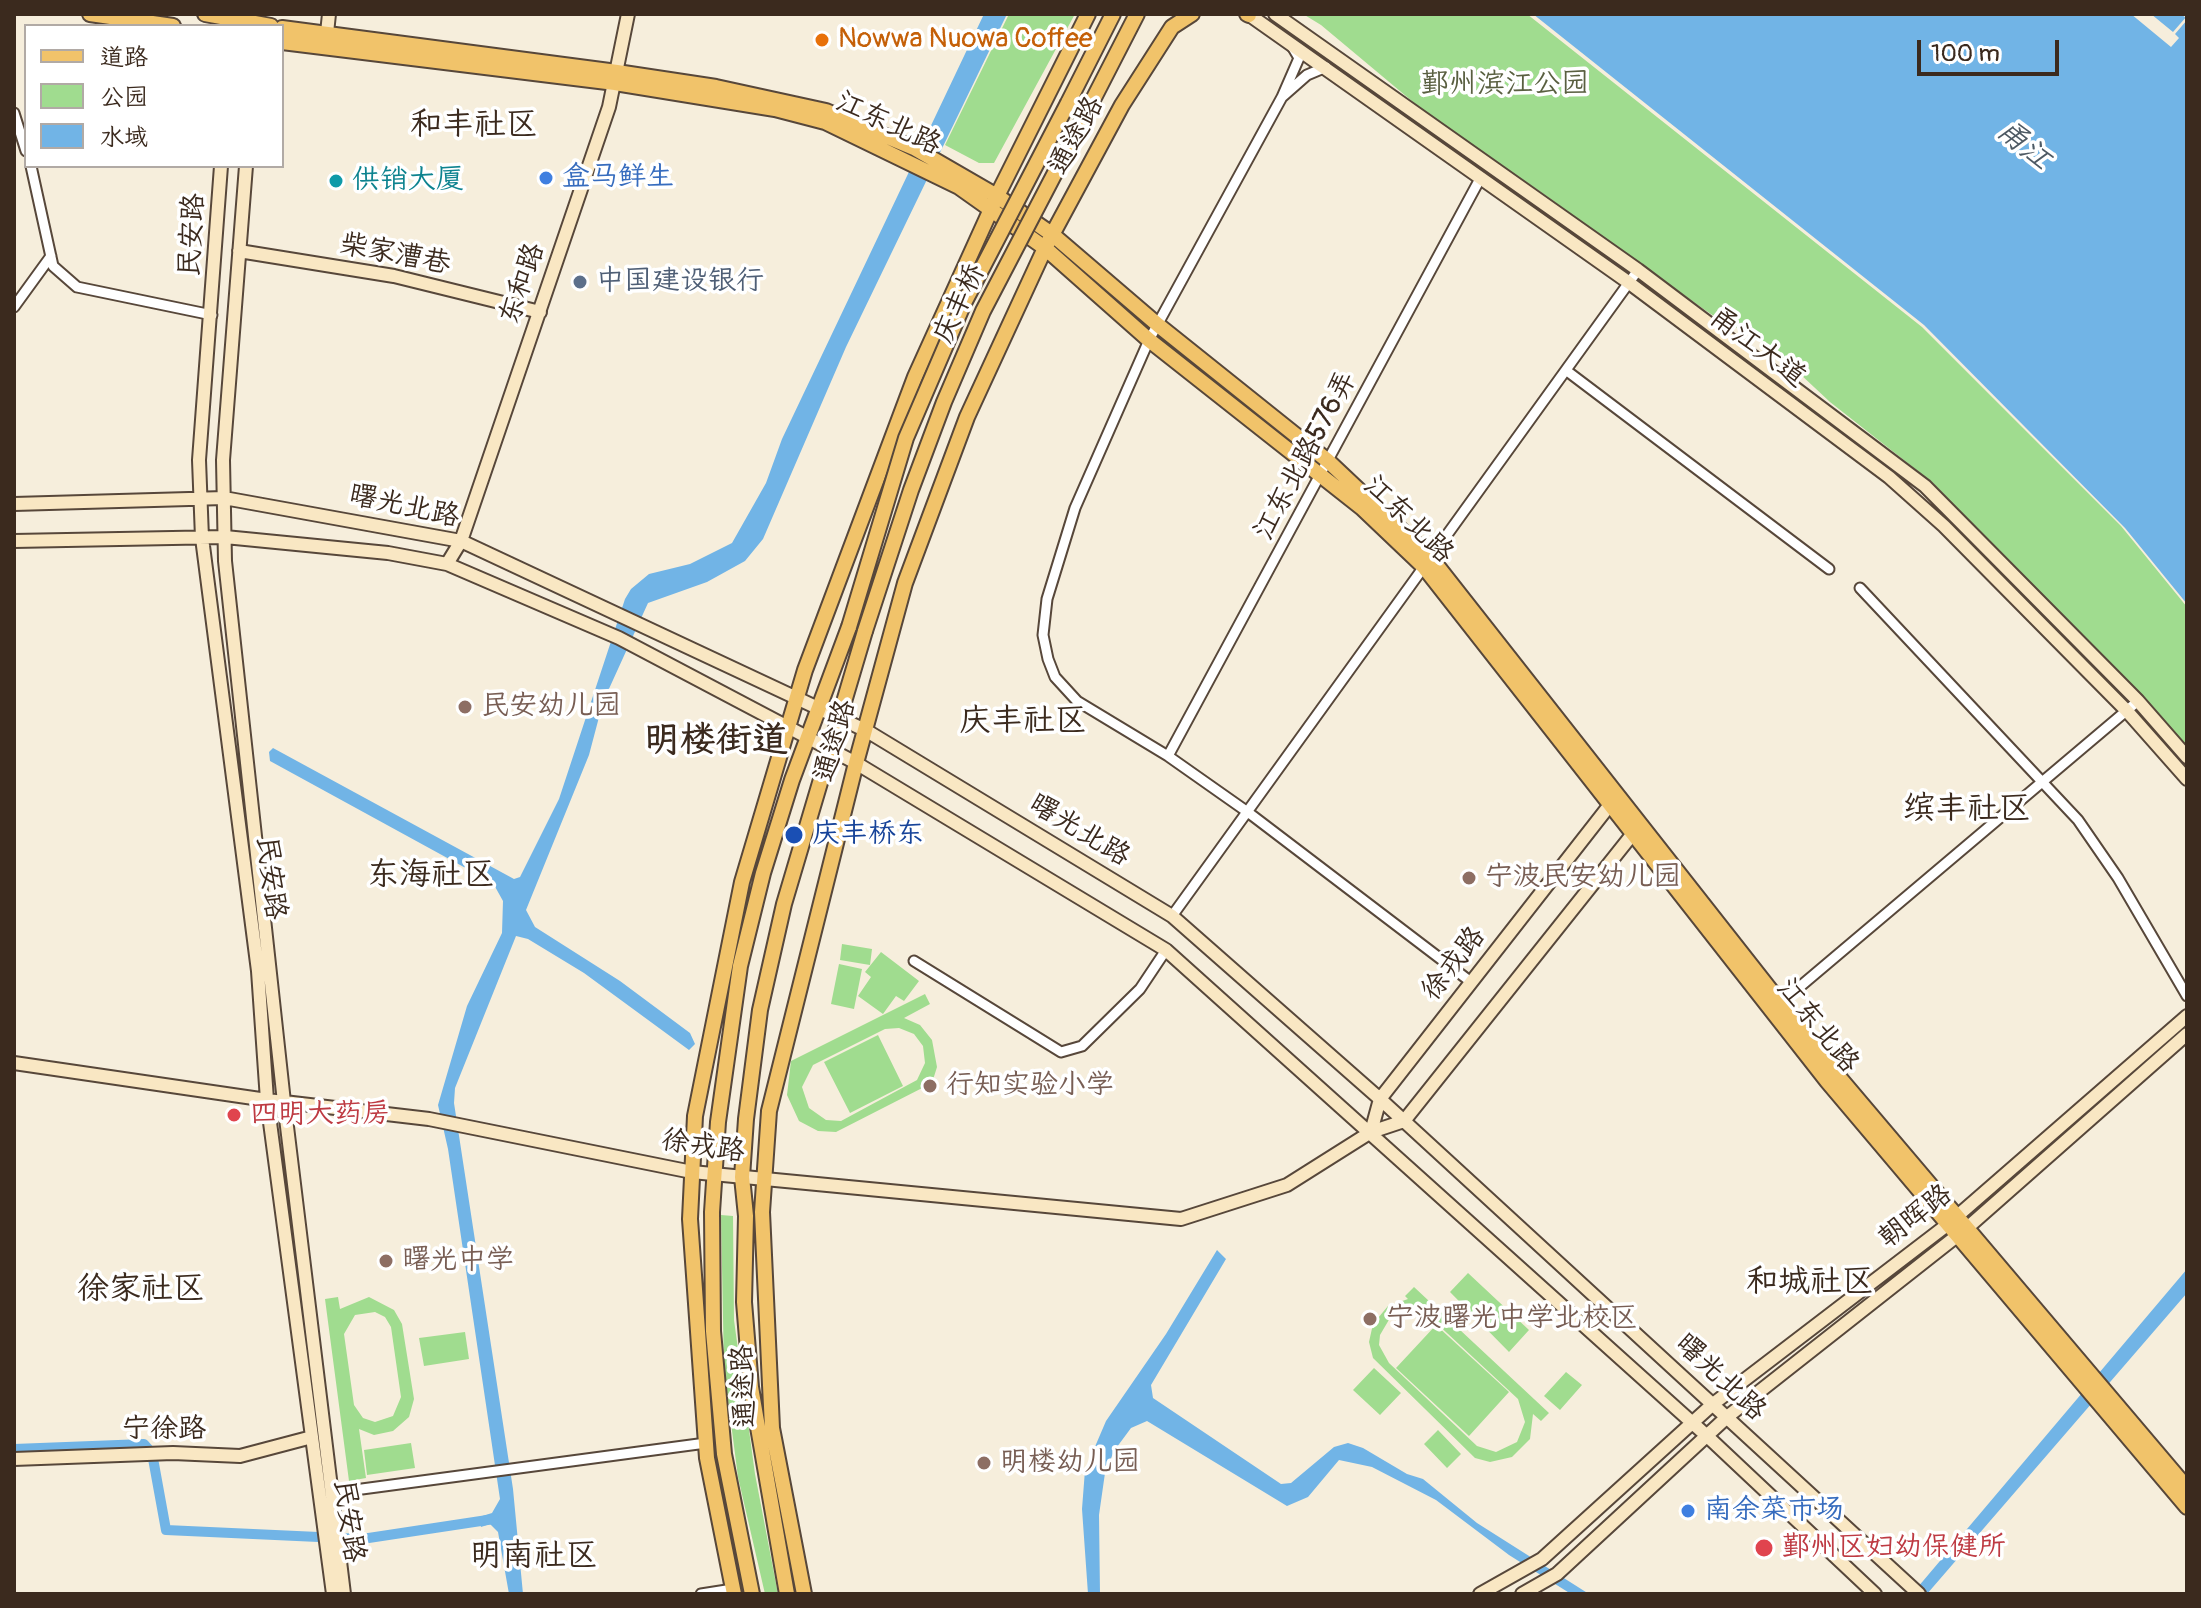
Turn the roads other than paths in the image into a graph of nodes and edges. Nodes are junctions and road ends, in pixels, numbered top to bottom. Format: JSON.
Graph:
{"nodes":[{"id":1,"x":90,"y":14,"type":"edge"},
{"id":2,"x":205,"y":14,"type":"edge"},
{"id":3,"x":329,"y":14,"type":"edge"},
{"id":4,"x":628,"y":14,"type":"edge"},
{"id":5,"x":1088,"y":14,"type":"edge"},
{"id":6,"x":1113,"y":14,"type":"edge"},
{"id":7,"x":1137,"y":14,"type":"edge"},
{"id":8,"x":1192,"y":14,"type":"edge"},
{"id":9,"x":1248,"y":14,"type":"edge"},
{"id":10,"x":1275,"y":14,"type":"edge"},
{"id":11,"x":159,"y":24,"type":"edge"},
{"id":12,"x":260,"y":24,"type":"edge"},
{"id":13,"x":284,"y":28,"type":"edge"},
{"id":14,"x":327,"y":33,"type":"junction"},
{"id":15,"x":1287,"y":39,"type":"junction"},
{"id":16,"x":284,"y":42,"type":"edge"},
{"id":17,"x":1326,"y":67,"type":"junction"},
{"id":18,"x":616,"y":77,"type":"junction"},
{"id":19,"x":1282,"y":97,"type":"junction"},
{"id":20,"x":14,"y":113,"type":"edge"},
{"id":21,"x":24,"y":145,"type":"edge"},
{"id":22,"x":31,"y":168,"type":"edge"},
{"id":23,"x":221,"y":168,"type":"edge"},
{"id":24,"x":246,"y":168,"type":"edge"},
{"id":25,"x":1481,"y":177,"type":"junction"},
{"id":26,"x":994,"y":202,"type":"junction"},
{"id":27,"x":1053,"y":235,"type":"junction"},
{"id":28,"x":1045,"y":248,"type":"junction"},
{"id":29,"x":239,"y":251,"type":"junction"},
{"id":30,"x":51,"y":256,"type":"junction"},
{"id":31,"x":1638,"y":270,"type":"junction"},
{"id":32,"x":1628,"y":282,"type":"junction"},
{"id":33,"x":14,"y":307,"type":"edge"},
{"id":34,"x":540,"y":312,"type":"junction"},
{"id":35,"x":213,"y":315,"type":"junction"},
{"id":36,"x":1158,"y":325,"type":"junction"},
{"id":37,"x":1149,"y":340,"type":"junction"},
{"id":38,"x":1567,"y":371,"type":"junction"},
{"id":39,"x":1325,"y":468,"type":"junction"},
{"id":40,"x":224,"y":498,"type":"junction"},
{"id":41,"x":200,"y":500,"type":"junction"},
{"id":42,"x":14,"y":504,"type":"edge"},
{"id":43,"x":225,"y":537,"type":"junction"},
{"id":44,"x":202,"y":538,"type":"junction"},
{"id":45,"x":14,"y":541,"type":"edge"},
{"id":46,"x":461,"y":541,"type":"junction"},
{"id":47,"x":1428,"y":563,"type":"junction"},
{"id":48,"x":447,"y":564,"type":"junction"},
{"id":49,"x":1829,"y":569,"type":"dead end"},
{"id":50,"x":1860,"y":588,"type":"dead end"},
{"id":51,"x":849,"y":627,"type":"joint"},
{"id":52,"x":865,"y":631,"type":"joint"},
{"id":53,"x":796,"y":700,"type":"junction"},
{"id":54,"x":2138,"y":701,"type":"junction"},
{"id":55,"x":818,"y":710,"type":"junction"},
{"id":56,"x":2126,"y":710,"type":"junction"},
{"id":57,"x":839,"y":719,"type":"junction"},
{"id":58,"x":786,"y":727,"type":"junction"},
{"id":59,"x":867,"y":731,"type":"junction"},
{"id":60,"x":807,"y":737,"type":"junction"},
{"id":61,"x":830,"y":749,"type":"junction"},
{"id":62,"x":1168,"y":756,"type":"junction"},
{"id":63,"x":2187,"y":757,"type":"edge"},
{"id":64,"x":856,"y":763,"type":"junction"},
{"id":65,"x":2187,"y":779,"type":"edge"},
{"id":66,"x":2044,"y":780,"type":"junction"},
{"id":67,"x":1614,"y":800,"type":"junction"},
{"id":68,"x":1249,"y":813,"type":"junction"},
{"id":69,"x":1637,"y":828,"type":"junction"},
{"id":70,"x":1172,"y":916,"type":"junction"},
{"id":71,"x":1166,"y":950,"type":"junction"},
{"id":72,"x":914,"y":961,"type":"dead end"},
{"id":73,"x":1471,"y":982,"type":"junction"},
{"id":74,"x":2187,"y":996,"type":"edge"},
{"id":75,"x":1776,"y":1007,"type":"junction"},
{"id":76,"x":2187,"y":1016,"type":"edge"},
{"id":77,"x":2187,"y":1034,"type":"edge"},
{"id":78,"x":14,"y":1063,"type":"edge"},
{"id":79,"x":1380,"y":1099,"type":"junction"},
{"id":80,"x":267,"y":1100,"type":"junction"},
{"id":81,"x":284,"y":1102,"type":"junction"},
{"id":82,"x":1404,"y":1121,"type":"junction"},
{"id":83,"x":1371,"y":1132,"type":"junction"},
{"id":84,"x":692,"y":1172,"type":"junction"},
{"id":85,"x":717,"y":1175,"type":"junction"},
{"id":86,"x":742,"y":1177,"type":"junction"},
{"id":87,"x":764,"y":1180,"type":"junction"},
{"id":88,"x":1957,"y":1227,"type":"junction"},
{"id":89,"x":1713,"y":1404,"type":"junction"},
{"id":90,"x":2112,"y":1409,"type":"junction"},
{"id":91,"x":1727,"y":1417,"type":"junction"},
{"id":92,"x":1692,"y":1423,"type":"junction"},
{"id":93,"x":1707,"y":1436,"type":"junction"},
{"id":94,"x":312,"y":1437,"type":"junction"},
{"id":95,"x":706,"y":1443,"type":"junction"},
{"id":96,"x":14,"y":1459,"type":"edge"},
{"id":97,"x":2187,"y":1488,"type":"edge"},
{"id":98,"x":332,"y":1493,"type":"junction"},
{"id":99,"x":2187,"y":1507,"type":"edge"},
{"id":100,"x":329,"y":1517,"type":"junction"},
{"id":101,"x":334,"y":1559,"type":"junction"},
{"id":102,"x":1915,"y":1591,"type":"edge"},
{"id":103,"x":733,"y":1592,"type":"edge"},
{"id":104,"x":333,"y":1594,"type":"edge"},
{"id":105,"x":344,"y":1594,"type":"edge"},
{"id":106,"x":701,"y":1594,"type":"edge"},
{"id":107,"x":752,"y":1594,"type":"edge"},
{"id":108,"x":787,"y":1594,"type":"edge"},
{"id":109,"x":804,"y":1594,"type":"edge"},
{"id":110,"x":1480,"y":1594,"type":"edge"},
{"id":111,"x":1522,"y":1594,"type":"edge"},
{"id":112,"x":1875,"y":1594,"type":"edge"}],
"edges":[{"from":1,"to":11,"type":"main road"},
{"from":2,"to":12,"type":"main road"},
{"from":3,"to":14,"type":"main road"},
{"from":4,"to":18,"type":"main road","name":"东和路"},
{"from":5,"to":26,"type":"main road","name":"通途路"},
{"from":6,"to":51,"type":"main road","name":"庆丰桥","bridge":true},
{"from":7,"to":52,"type":"main road","name":"庆丰桥","bridge":true},
{"from":8,"to":27,"type":"main road","name":"通途路"},
{"from":9,"to":15,"type":"main road","name":"甬江大道"},
{"from":10,"to":31,"type":"main road","name":"甬江大道"},
{"from":13,"to":14,"type":"main road","name":"江东北路"},
{"from":14,"to":18,"type":"main road","name":"江东北路"},
{"from":15,"to":17,"type":"main road","name":"甬江大道"},
{"from":15,"to":19,"type":"street"},
{"from":16,"to":18,"type":"main road","name":"江东北路"},
{"from":17,"to":19,"type":"street"},
{"from":17,"to":25,"type":"main road","name":"甬江大道"},
{"from":18,"to":26,"type":"main road","name":"江东北路"},
{"from":18,"to":34,"type":"main road","name":"东和路"},
{"from":19,"to":36,"type":"street"},
{"from":20,"to":21,"type":"street"},
{"from":22,"to":30,"type":"street"},
{"from":23,"to":35,"type":"main road","name":"民安路"},
{"from":24,"to":29,"type":"main road","name":"民安路"},
{"from":25,"to":32,"type":"main road","name":"甬江大道"},
{"from":25,"to":39,"type":"street","name":"江东北路576弄"},
{"from":26,"to":27,"type":"main road","name":"江东北路"},
{"from":26,"to":28,"type":"main road","name":"江东北路"},
{"from":26,"to":53,"type":"main road","name":"通途路"},
{"from":27,"to":28,"type":"main road","name":"通途路"},
{"from":27,"to":36,"type":"main road","name":"江东北路"},
{"from":28,"to":37,"type":"main road","name":"江东北路"},
{"from":28,"to":59,"type":"main road","name":"通途路"},
{"from":29,"to":34,"type":"main road","name":"柴家漕巷"},
{"from":29,"to":40,"type":"main road","name":"民安路"},
{"from":30,"to":33,"type":"street"},
{"from":30,"to":35,"type":"street"},
{"from":31,"to":32,"type":"street"},
{"from":31,"to":54,"type":"main road","name":"甬江大道"},
{"from":32,"to":38,"type":"street"},
{"from":32,"to":56,"type":"main road","name":"甬江大道"},
{"from":34,"to":46,"type":"main road","name":"东和路"},
{"from":35,"to":41,"type":"main road","name":"民安路"},
{"from":36,"to":37,"type":"street"},
{"from":36,"to":39,"type":"main road","name":"江东北路"},
{"from":37,"to":39,"type":"main road","name":"江东北路"},
{"from":37,"to":62,"type":"street"},
{"from":38,"to":47,"type":"street"},
{"from":38,"to":49,"type":"street"},
{"from":39,"to":47,"type":"main road","name":"江东北路"},
{"from":39,"to":62,"type":"street","name":"江东北路576弄"},
{"from":40,"to":41,"type":"main road","name":"曙光北路"},
{"from":40,"to":43,"type":"main road","name":"民安路"},
{"from":40,"to":46,"type":"main road","name":"曙光北路"},
{"from":41,"to":42,"type":"main road","name":"曙光北路"},
{"from":41,"to":44,"type":"main road","name":"民安路"},
{"from":43,"to":44,"type":"main road","name":"曙光北路"},
{"from":43,"to":48,"type":"main road","name":"曙光北路"},
{"from":43,"to":81,"type":"main road","name":"民安路"},
{"from":44,"to":45,"type":"main road","name":"曙光北路"},
{"from":44,"to":80,"type":"main road","name":"民安路"},
{"from":46,"to":48,"type":"main road","name":"东和路"},
{"from":46,"to":53,"type":"main road","name":"曙光北路"},
{"from":47,"to":67,"type":"main road","name":"江东北路"},
{"from":47,"to":68,"type":"street"},
{"from":48,"to":58,"type":"main road","name":"曙光北路"},
{"from":50,"to":66,"type":"street"},
{"from":51,"to":55,"type":"main road","name":"通途路"},
{"from":52,"to":57,"type":"main road","name":"通途路"},
{"from":53,"to":55,"type":"main road","name":"曙光北路"},
{"from":53,"to":58,"type":"main road","name":"通途路"},
{"from":54,"to":56,"type":"street"},
{"from":54,"to":63,"type":"main road","name":"甬江大道"},
{"from":55,"to":57,"type":"main road","name":"曙光北路"},
{"from":55,"to":60,"type":"main road","name":"通途路"},
{"from":56,"to":65,"type":"main road","name":"甬江大道"},
{"from":56,"to":66,"type":"street"},
{"from":57,"to":59,"type":"main road","name":"曙光北路"},
{"from":57,"to":61,"type":"main road","name":"通途路"},
{"from":58,"to":60,"type":"main road","name":"曙光北路"},
{"from":58,"to":84,"type":"main road","name":"通途路"},
{"from":59,"to":64,"type":"main road","name":"通途路"},
{"from":59,"to":70,"type":"main road","name":"曙光北路"},
{"from":60,"to":61,"type":"main road","name":"曙光北路"},
{"from":60,"to":85,"type":"main road","name":"通途路"},
{"from":61,"to":64,"type":"main road","name":"曙光北路"},
{"from":61,"to":86,"type":"main road","name":"通途路"},
{"from":62,"to":68,"type":"street"},
{"from":64,"to":71,"type":"main road","name":"曙光北路"},
{"from":64,"to":87,"type":"main road","name":"通途路"},
{"from":66,"to":74,"type":"street"},
{"from":66,"to":75,"type":"street"},
{"from":67,"to":69,"type":"main road","name":"江东北路"},
{"from":67,"to":73,"type":"main road","name":"徐戎路"},
{"from":68,"to":70,"type":"street"},
{"from":68,"to":73,"type":"street"},
{"from":69,"to":75,"type":"main road","name":"江东北路"},
{"from":69,"to":82,"type":"main road","name":"徐戎路"},
{"from":70,"to":79,"type":"main road","name":"曙光北路"},
{"from":71,"to":72,"type":"street"},
{"from":71,"to":83,"type":"main road","name":"曙光北路"},
{"from":73,"to":79,"type":"main road","name":"徐戎路"},
{"from":75,"to":88,"type":"main road","name":"江东北路"},
{"from":76,"to":88,"type":"main road","name":"朝晖路"},
{"from":77,"to":88,"type":"main road","name":"朝晖路"},
{"from":78,"to":80,"type":"main road","name":"徐戎路"},
{"from":79,"to":82,"type":"main road","name":"曙光北路"},
{"from":79,"to":83,"type":"main road","name":"徐戎路"},
{"from":80,"to":81,"type":"main road","name":"徐戎路"},
{"from":80,"to":94,"type":"main road","name":"民安路"},
{"from":81,"to":84,"type":"main road","name":"徐戎路"},
{"from":81,"to":98,"type":"main road","name":"民安路"},
{"from":82,"to":83,"type":"main road","name":"徐戎路"},
{"from":82,"to":89,"type":"main road","name":"曙光北路"},
{"from":83,"to":87,"type":"main road","name":"徐戎路"},
{"from":83,"to":92,"type":"main road","name":"曙光北路"},
{"from":84,"to":85,"type":"main road","name":"徐戎路"},
{"from":84,"to":95,"type":"main road","name":"通途路"},
{"from":85,"to":86,"type":"main road","name":"徐戎路"},
{"from":85,"to":107,"type":"main road","name":"通途路"},
{"from":86,"to":87,"type":"main road","name":"徐戎路"},
{"from":86,"to":108,"type":"main road","name":"通途路"},
{"from":87,"to":109,"type":"main road","name":"通途路"},
{"from":88,"to":89,"type":"main road","name":"朝晖路"},
{"from":88,"to":90,"type":"main road","name":"江东北路"},
{"from":88,"to":90,"type":"main road","name":"江东北路"},
{"from":88,"to":91,"type":"main road","name":"朝晖路"},
{"from":89,"to":91,"type":"main road","name":"曙光北路"},
{"from":89,"to":92,"type":"main road","name":"朝晖路"},
{"from":90,"to":97,"type":"main road","name":"江东北路"},
{"from":90,"to":99,"type":"main road","name":"江东北路"},
{"from":91,"to":93,"type":"main road","name":"朝晖路"},
{"from":91,"to":102,"type":"main road","name":"曙光北路"},
{"from":92,"to":93,"type":"main road","name":"曙光北路"},
{"from":92,"to":110,"type":"main road","name":"朝晖路"},
{"from":93,"to":111,"type":"main road","name":"朝晖路"},
{"from":93,"to":112,"type":"main road","name":"曙光北路"},
{"from":94,"to":96,"type":"main road","name":"宁徐路"},
{"from":94,"to":100,"type":"main road","name":"民安路"},
{"from":95,"to":98,"type":"street"},
{"from":95,"to":103,"type":"main road","name":"通途路"},
{"from":98,"to":100,"type":"main road","name":"民安路"},
{"from":100,"to":101,"type":"main road","name":"民安路"},
{"from":101,"to":104,"type":"main road","name":"民安路"},
{"from":101,"to":105,"type":"main road","name":"民安路"},
{"from":103,"to":106,"type":"street"}]}
